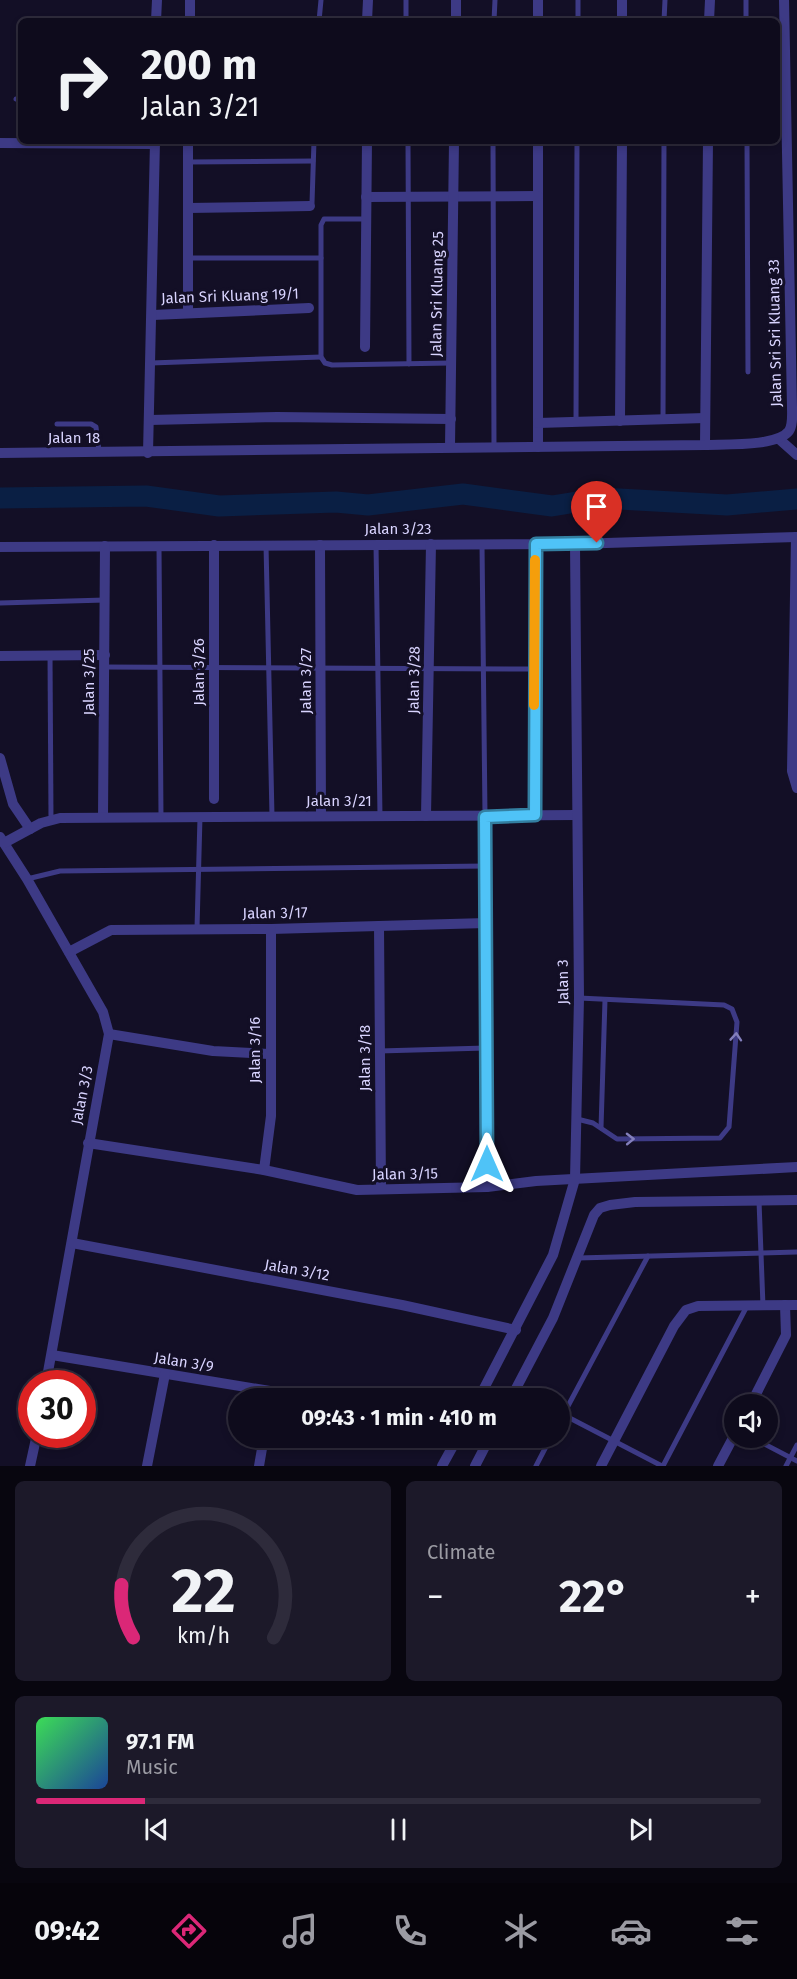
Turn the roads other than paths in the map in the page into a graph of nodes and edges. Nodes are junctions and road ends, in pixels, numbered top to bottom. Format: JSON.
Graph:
{"nodes":[{"id":1,"x":157,"y":0,"type":"edge"},
{"id":2,"x":190,"y":0,"type":"edge"},
{"id":3,"x":321,"y":0,"type":"edge"},
{"id":4,"x":368,"y":0,"type":"edge"},
{"id":5,"x":406,"y":0,"type":"edge"},
{"id":6,"x":456,"y":0,"type":"edge"},
{"id":7,"x":495,"y":0,"type":"edge"},
{"id":8,"x":538,"y":0,"type":"edge"},
{"id":9,"x":578,"y":0,"type":"edge"},
{"id":10,"x":622,"y":0,"type":"edge"},
{"id":11,"x":664,"y":0,"type":"edge"},
{"id":12,"x":710,"y":0,"type":"edge"},
{"id":13,"x":746,"y":0,"type":"edge"},
{"id":14,"x":784,"y":0,"type":"edge"},
{"id":15,"x":156,"y":18,"type":"edge"},
{"id":16,"x":190,"y":18,"type":"edge"},
{"id":17,"x":319,"y":18,"type":"edge"},
{"id":18,"x":368,"y":18,"type":"edge"},
{"id":19,"x":406,"y":18,"type":"edge"},
{"id":20,"x":456,"y":18,"type":"edge"},
{"id":21,"x":494,"y":18,"type":"edge"},
{"id":22,"x":538,"y":18,"type":"edge"},
{"id":23,"x":578,"y":18,"type":"edge"},
{"id":24,"x":622,"y":18,"type":"edge"},
{"id":25,"x":664,"y":18,"type":"edge"},
{"id":26,"x":709,"y":18,"type":"edge"},
{"id":27,"x":746,"y":18,"type":"edge"},
{"id":28,"x":0,"y":143,"type":"edge"},
{"id":29,"x":18,"y":143,"type":"edge"},
{"id":30,"x":155,"y":144,"type":"edge"},
{"id":31,"x":188,"y":144,"type":"edge"},
{"id":32,"x":314,"y":144,"type":"edge"},
{"id":33,"x":367,"y":144,"type":"edge"},
{"id":34,"x":408,"y":144,"type":"edge"},
{"id":35,"x":454,"y":144,"type":"edge"},
{"id":36,"x":493,"y":144,"type":"edge"},
{"id":37,"x":538,"y":144,"type":"edge"},
{"id":38,"x":578,"y":144,"type":"edge"},
{"id":39,"x":622,"y":144,"type":"edge"},
{"id":40,"x":664,"y":144,"type":"edge"},
{"id":41,"x":708,"y":144,"type":"edge"},
{"id":42,"x":747,"y":144,"type":"edge"},
{"id":43,"x":313,"y":161,"type":"junction"},
{"id":44,"x":188,"y":162,"type":"junction"},
{"id":45,"x":538,"y":196,"type":"junction"},
{"id":46,"x":366,"y":197,"type":"junction"},
{"id":47,"x":409,"y":197,"type":"junction"},
{"id":48,"x":453,"y":197,"type":"junction"},
{"id":49,"x":492,"y":197,"type":"junction"},
{"id":50,"x":310,"y":206,"type":"joint"},
{"id":51,"x":188,"y":208,"type":"junction"},
{"id":52,"x":366,"y":219,"type":"junction"},
{"id":53,"x":188,"y":258,"type":"junction"},
{"id":54,"x":321,"y":258,"type":"junction"},
{"id":55,"x":309,"y":308,"type":"dead end"},
{"id":56,"x":188,"y":313,"type":"junction"},
{"id":57,"x":153,"y":315,"type":"junction"},
{"id":58,"x":365,"y":347,"type":"dead end"},
{"id":59,"x":321,"y":357,"type":"junction"},
{"id":60,"x":152,"y":363,"type":"junction"},
{"id":61,"x":451,"y":363,"type":"junction"},
{"id":62,"x":409,"y":364,"type":"junction"},
{"id":63,"x":748,"y":372,"type":"dead end"},
{"id":64,"x":705,"y":418,"type":"junction"},
{"id":65,"x":451,"y":419,"type":"junction"},
{"id":66,"x":663,"y":419,"type":"junction"},
{"id":67,"x":150,"y":420,"type":"junction"},
{"id":68,"x":620,"y":421,"type":"junction"},
{"id":69,"x":576,"y":422,"type":"junction"},
{"id":70,"x":538,"y":423,"type":"junction"},
{"id":71,"x":57,"y":424,"type":"dead end"},
{"id":72,"x":779,"y":439,"type":"junction"},
{"id":73,"x":705,"y":445,"type":"junction"},
{"id":74,"x":450,"y":447,"type":"junction"},
{"id":75,"x":494,"y":447,"type":"junction"},
{"id":76,"x":538,"y":447,"type":"junction"},
{"id":77,"x":0,"y":453,"type":"edge"},
{"id":78,"x":99,"y":453,"type":"junction"},
{"id":79,"x":148,"y":453,"type":"junction"},
{"id":80,"x":797,"y":455,"type":"edge"},
{"id":81,"x":797,"y":537,"type":"edge"},
{"id":82,"x":376,"y":544,"type":"junction"},
{"id":83,"x":431,"y":544,"type":"junction"},
{"id":84,"x":482,"y":544,"type":"junction"},
{"id":85,"x":536,"y":544,"type":"junction"},
{"id":86,"x":575,"y":544,"type":"junction"},
{"id":87,"x":214,"y":545,"type":"junction"},
{"id":88,"x":266,"y":545,"type":"junction"},
{"id":89,"x":320,"y":545,"type":"junction"},
{"id":90,"x":0,"y":546,"type":"edge"},
{"id":91,"x":105,"y":546,"type":"junction"},
{"id":92,"x":159,"y":546,"type":"junction"},
{"id":93,"x":105,"y":600,"type":"junction"},
{"id":94,"x":0,"y":603,"type":"edge"},
{"id":95,"x":0,"y":656,"type":"edge"},
{"id":96,"x":50,"y":656,"type":"junction"},
{"id":97,"x":104,"y":661,"type":"junction"},
{"id":98,"x":159,"y":667,"type":"junction"},
{"id":99,"x":214,"y":667,"type":"junction"},
{"id":100,"x":269,"y":668,"type":"junction"},
{"id":101,"x":321,"y":668,"type":"junction"},
{"id":102,"x":377,"y":668,"type":"junction"},
{"id":103,"x":429,"y":669,"type":"junction"},
{"id":104,"x":484,"y":669,"type":"junction"},
{"id":105,"x":534,"y":669,"type":"junction"},
{"id":106,"x":0,"y":758,"type":"edge"},
{"id":107,"x":797,"y":788,"type":"edge"},
{"id":108,"x":214,"y":799,"type":"dead end"},
{"id":109,"x":535,"y":815,"type":"junction"},
{"id":110,"x":576,"y":815,"type":"junction"},
{"id":111,"x":200,"y":816,"type":"junction"},
{"id":112,"x":272,"y":816,"type":"junction"},
{"id":113,"x":321,"y":816,"type":"junction"},
{"id":114,"x":380,"y":816,"type":"junction"},
{"id":115,"x":426,"y":816,"type":"junction"},
{"id":116,"x":103,"y":817,"type":"junction"},
{"id":117,"x":161,"y":817,"type":"junction"},
{"id":118,"x":485,"y":817,"type":"junction"},
{"id":119,"x":51,"y":819,"type":"junction"},
{"id":120,"x":30,"y":829,"type":"junction"},
{"id":121,"x":2,"y":840,"type":"edge"},
{"id":122,"x":486,"y":866,"type":"junction"},
{"id":123,"x":200,"y":870,"type":"junction"},
{"id":124,"x":27,"y":879,"type":"junction"},
{"id":125,"x":486,"y":923,"type":"junction"},
{"id":126,"x":380,"y":926,"type":"junction"},
{"id":127,"x":197,"y":928,"type":"junction"},
{"id":128,"x":271,"y":929,"type":"junction"},
{"id":129,"x":69,"y":952,"type":"junction"},
{"id":130,"x":579,"y":998,"type":"junction"},
{"id":131,"x":605,"y":999,"type":"junction"},
{"id":132,"x":109,"y":1034,"type":"junction"},
{"id":133,"x":488,"y":1048,"type":"junction"},
{"id":134,"x":379,"y":1051,"type":"junction"},
{"id":135,"x":269,"y":1054,"type":"junction"},
{"id":136,"x":577,"y":1119,"type":"junction"},
{"id":137,"x":601,"y":1128,"type":"junction"},
{"id":138,"x":88,"y":1143,"type":"junction"},
{"id":139,"x":797,"y":1167,"type":"edge"},
{"id":140,"x":264,"y":1170,"type":"junction"},
{"id":141,"x":575,"y":1179,"type":"junction"},
{"id":142,"x":487,"y":1187,"type":"junction"},
{"id":143,"x":381,"y":1189,"type":"junction"},
{"id":144,"x":797,"y":1200,"type":"edge"},
{"id":145,"x":759,"y":1201,"type":"junction"},
{"id":146,"x":72,"y":1243,"type":"junction"},
{"id":147,"x":797,"y":1252,"type":"edge"},
{"id":148,"x":761,"y":1253,"type":"junction"},
{"id":149,"x":648,"y":1256,"type":"junction"},
{"id":150,"x":578,"y":1258,"type":"junction"},
{"id":151,"x":784,"y":1305,"type":"junction"},
{"id":152,"x":797,"y":1305,"type":"edge"},
{"id":153,"x":747,"y":1306,"type":"junction"},
{"id":154,"x":763,"y":1306,"type":"junction"},
{"id":155,"x":516,"y":1330,"type":"junction"},
{"id":156,"x":52,"y":1355,"type":"junction"},
{"id":157,"x":49,"y":1370,"type":"edge"},
{"id":158,"x":165,"y":1374,"type":"junction"},
{"id":159,"x":236,"y":1388,"type":"edge"},
{"id":160,"x":484,"y":1388,"type":"edge"},
{"id":161,"x":516,"y":1388,"type":"edge"},
{"id":162,"x":756,"y":1394,"type":"edge"},
{"id":163,"x":570,"y":1398,"type":"edge"},
{"id":164,"x":570,"y":1419,"type":"edge"},
{"id":165,"x":614,"y":1441,"type":"junction"},
{"id":166,"x":797,"y":1445,"type":"edge"},
{"id":167,"x":34,"y":1448,"type":"edge"},
{"id":168,"x":262,"y":1448,"type":"edge"},
{"id":169,"x":452,"y":1448,"type":"edge"},
{"id":170,"x":484,"y":1448,"type":"edge"},
{"id":171,"x":545,"y":1448,"type":"edge"},
{"id":172,"x":728,"y":1448,"type":"edge"},
{"id":173,"x":772,"y":1448,"type":"edge"},
{"id":174,"x":790,"y":1458,"type":"junction"},
{"id":175,"x":797,"y":1461,"type":"edge"},
{"id":176,"x":30,"y":1466,"type":"edge"},
{"id":177,"x":147,"y":1466,"type":"edge"},
{"id":178,"x":259,"y":1466,"type":"edge"},
{"id":179,"x":442,"y":1466,"type":"edge"},
{"id":180,"x":475,"y":1466,"type":"edge"},
{"id":181,"x":536,"y":1466,"type":"edge"},
{"id":182,"x":601,"y":1466,"type":"edge"},
{"id":183,"x":663,"y":1466,"type":"edge"},
{"id":184,"x":718,"y":1466,"type":"edge"},
{"id":185,"x":786,"y":1466,"type":"edge"}],
"edges":[{"from":1,"to":15,"type":"street"},
{"from":2,"to":16,"type":"street"},
{"from":3,"to":17,"type":"lane"},
{"from":4,"to":18,"type":"street"},
{"from":5,"to":19,"type":"lane"},
{"from":6,"to":20,"type":"street"},
{"from":7,"to":21,"type":"lane"},
{"from":8,"to":22,"type":"street"},
{"from":9,"to":23,"type":"lane"},
{"from":10,"to":24,"type":"street"},
{"from":11,"to":25,"type":"lane"},
{"from":12,"to":26,"type":"street"},
{"from":13,"to":27,"type":"lane"},
{"from":14,"to":72,"type":"street","name":"Jalan Sri Sri Kluang 33"},
{"from":28,"to":29,"type":"street"},
{"from":30,"to":57,"type":"street"},
{"from":31,"to":44,"type":"street"},
{"from":32,"to":43,"type":"lane"},
{"from":33,"to":46,"type":"street"},
{"from":34,"to":47,"type":"lane"},
{"from":35,"to":48,"type":"street","name":"Jalan Sri Kluang 25"},
{"from":36,"to":49,"type":"lane"},
{"from":37,"to":45,"type":"street"},
{"from":38,"to":69,"type":"lane"},
{"from":39,"to":68,"type":"street"},
{"from":40,"to":66,"type":"lane"},
{"from":41,"to":64,"type":"street"},
{"from":42,"to":63,"type":"lane"},
{"from":43,"to":44,"type":"lane"},
{"from":43,"to":50,"type":"lane"},
{"from":44,"to":51,"type":"street"},
{"from":45,"to":49,"type":"street"},
{"from":45,"to":70,"type":"street"},
{"from":46,"to":47,"type":"street"},
{"from":46,"to":52,"type":"street"},
{"from":47,"to":48,"type":"street"},
{"from":47,"to":62,"type":"lane"},
{"from":48,"to":49,"type":"street"},
{"from":48,"to":61,"type":"street","name":"Jalan Sri Kluang 25"},
{"from":49,"to":75,"type":"lane"},
{"from":50,"to":51,"type":"street"},
{"from":51,"to":53,"type":"street"},
{"from":52,"to":54,"type":"lane"},
{"from":52,"to":58,"type":"street"},
{"from":53,"to":54,"type":"lane"},
{"from":53,"to":56,"type":"street"},
{"from":54,"to":59,"type":"lane"},
{"from":55,"to":56,"type":"street","name":"Jalan Sri Kluang 19/1"},
{"from":56,"to":57,"type":"street","name":"Jalan Sri Kluang 19/1"},
{"from":57,"to":60,"type":"street"},
{"from":59,"to":60,"type":"lane"},
{"from":59,"to":62,"type":"lane"},
{"from":60,"to":67,"type":"street"},
{"from":61,"to":62,"type":"lane"},
{"from":61,"to":65,"type":"street","name":"Jalan Sri Kluang 25"},
{"from":64,"to":66,"type":"street"},
{"from":64,"to":73,"type":"street"},
{"from":65,"to":67,"type":"street"},
{"from":65,"to":74,"type":"street","name":"Jalan Sri Kluang 25"},
{"from":66,"to":68,"type":"street"},
{"from":67,"to":79,"type":"street"},
{"from":68,"to":69,"type":"street"},
{"from":69,"to":70,"type":"street"},
{"from":70,"to":76,"type":"street"},
{"from":71,"to":78,"type":"lane"},
{"from":72,"to":73,"type":"street"},
{"from":72,"to":80,"type":"street"},
{"from":73,"to":76,"type":"street"},
{"from":74,"to":75,"type":"street"},
{"from":74,"to":79,"type":"street","name":"Jalan 18"},
{"from":75,"to":76,"type":"street"},
{"from":77,"to":78,"type":"street","name":"Jalan 18"},
{"from":78,"to":79,"type":"street","name":"Jalan 18"},
{"from":81,"to":86,"type":"street","name":"Jalan 3/23"},
{"from":81,"to":107,"type":"street"},
{"from":82,"to":83,"type":"street","name":"Jalan 3/23"},
{"from":82,"to":89,"type":"street","name":"Jalan 3/23"},
{"from":82,"to":102,"type":"lane"},
{"from":83,"to":84,"type":"street","name":"Jalan 3/23"},
{"from":83,"to":103,"type":"street","name":"Jalan 3/28"},
{"from":84,"to":85,"type":"street","name":"Jalan 3/23"},
{"from":84,"to":104,"type":"lane"},
{"from":85,"to":86,"type":"street","name":"Jalan 3/23"},
{"from":85,"to":105,"type":"street"},
{"from":86,"to":110,"type":"street","name":"Jalan 3"},
{"from":87,"to":88,"type":"street","name":"Jalan 3/23"},
{"from":87,"to":92,"type":"street","name":"Jalan 3/23"},
{"from":87,"to":99,"type":"street","name":"Jalan 3/26"},
{"from":88,"to":89,"type":"street","name":"Jalan 3/23"},
{"from":88,"to":100,"type":"lane"},
{"from":89,"to":101,"type":"street","name":"Jalan 3/27"},
{"from":90,"to":91,"type":"street","name":"Jalan 3/23"},
{"from":91,"to":92,"type":"street","name":"Jalan 3/23"},
{"from":91,"to":93,"type":"street","name":"Jalan 3/25"},
{"from":92,"to":98,"type":"lane"},
{"from":93,"to":94,"type":"lane"},
{"from":93,"to":97,"type":"street","name":"Jalan 3/25"},
{"from":95,"to":96,"type":"street"},
{"from":96,"to":97,"type":"street"},
{"from":96,"to":119,"type":"lane"},
{"from":97,"to":98,"type":"lane"},
{"from":97,"to":116,"type":"street","name":"Jalan 3/25"},
{"from":98,"to":99,"type":"lane"},
{"from":98,"to":117,"type":"lane"},
{"from":99,"to":100,"type":"lane"},
{"from":99,"to":108,"type":"street","name":"Jalan 3/26"},
{"from":100,"to":101,"type":"lane"},
{"from":100,"to":112,"type":"lane"},
{"from":101,"to":102,"type":"lane"},
{"from":101,"to":113,"type":"street","name":"Jalan 3/27"},
{"from":102,"to":103,"type":"lane"},
{"from":102,"to":114,"type":"lane"},
{"from":103,"to":104,"type":"lane"},
{"from":103,"to":115,"type":"street","name":"Jalan 3/28"},
{"from":104,"to":105,"type":"lane"},
{"from":104,"to":118,"type":"lane"},
{"from":105,"to":109,"type":"street"},
{"from":106,"to":120,"type":"street"},
{"from":109,"to":110,"type":"street","name":"Jalan 3/21"},
{"from":109,"to":118,"type":"street","name":"Jalan 3/21"},
{"from":110,"to":130,"type":"street","name":"Jalan 3"},
{"from":111,"to":112,"type":"street","name":"Jalan 3/21"},
{"from":111,"to":117,"type":"street","name":"Jalan 3/21"},
{"from":111,"to":123,"type":"lane"},
{"from":112,"to":113,"type":"street","name":"Jalan 3/21"},
{"from":113,"to":114,"type":"street","name":"Jalan 3/21"},
{"from":114,"to":115,"type":"street","name":"Jalan 3/21"},
{"from":115,"to":118,"type":"street","name":"Jalan 3/21"},
{"from":116,"to":117,"type":"street","name":"Jalan 3/21"},
{"from":116,"to":119,"type":"street","name":"Jalan 3/21"},
{"from":118,"to":122,"type":"street"},
{"from":119,"to":120,"type":"street"},
{"from":120,"to":121,"type":"street"},
{"from":121,"to":124,"type":"street","name":"Jalan 3/3"},
{"from":122,"to":123,"type":"lane"},
{"from":122,"to":125,"type":"street"},
{"from":123,"to":124,"type":"lane"},
{"from":123,"to":127,"type":"lane"},
{"from":124,"to":129,"type":"street","name":"Jalan 3/3"},
{"from":125,"to":126,"type":"street","name":"Jalan 3/17"},
{"from":125,"to":133,"type":"street"},
{"from":126,"to":128,"type":"street","name":"Jalan 3/17"},
{"from":126,"to":134,"type":"street","name":"Jalan 3/18"},
{"from":127,"to":128,"type":"street","name":"Jalan 3/17"},
{"from":127,"to":129,"type":"street","name":"Jalan 3/17"},
{"from":128,"to":135,"type":"street","name":"Jalan 3/16"},
{"from":129,"to":132,"type":"street","name":"Jalan 3/3"},
{"from":130,"to":131,"type":"lane"},
{"from":130,"to":136,"type":"street","name":"Jalan 3"},
{"from":131,"to":137,"type":"lane"},
{"from":137,"to":131,"type":"lane","one_way":true},
{"from":132,"to":135,"type":"street"},
{"from":132,"to":138,"type":"street","name":"Jalan 3/3"},
{"from":133,"to":134,"type":"lane"},
{"from":133,"to":142,"type":"street"},
{"from":134,"to":143,"type":"street","name":"Jalan 3/18"},
{"from":135,"to":140,"type":"street","name":"Jalan 3/16"},
{"from":136,"to":137,"type":"lane"},
{"from":136,"to":141,"type":"street","name":"Jalan 3"},
{"from":138,"to":140,"type":"street","name":"Jalan 3/15"},
{"from":138,"to":146,"type":"street","name":"Jalan 3/3"},
{"from":139,"to":141,"type":"street","name":"Jalan 3/15"},
{"from":140,"to":143,"type":"street","name":"Jalan 3/15"},
{"from":141,"to":142,"type":"street","name":"Jalan 3/15"},
{"from":141,"to":155,"type":"street","name":"Jalan 3"},
{"from":142,"to":143,"type":"street","name":"Jalan 3/15"},
{"from":144,"to":145,"type":"street"},
{"from":145,"to":148,"type":"lane"},
{"from":145,"to":150,"type":"street"},
{"from":146,"to":155,"type":"street","name":"Jalan 3/12"},
{"from":146,"to":156,"type":"street","name":"Jalan 3/3"},
{"from":147,"to":148,"type":"lane"},
{"from":148,"to":149,"type":"lane"},
{"from":148,"to":154,"type":"lane"},
{"from":149,"to":150,"type":"lane"},
{"from":149,"to":163,"type":"lane"},
{"from":150,"to":161,"type":"street"},
{"from":151,"to":152,"type":"street"},
{"from":151,"to":154,"type":"street"},
{"from":151,"to":162,"type":"street"},
{"from":153,"to":154,"type":"street"},
{"from":153,"to":165,"type":"street"},
{"from":153,"to":183,"type":"lane"},
{"from":155,"to":160,"type":"street","name":"Jalan 3"},
{"from":156,"to":157,"type":"street","name":"Jalan 3/3"},
{"from":156,"to":158,"type":"street","name":"Jalan 3/9"},
{"from":158,"to":159,"type":"street","name":"Jalan 3/9"},
{"from":158,"to":177,"type":"street"},
{"from":164,"to":165,"type":"lane"},
{"from":165,"to":182,"type":"street"},
{"from":165,"to":183,"type":"lane"},
{"from":166,"to":174,"type":"lane"},
{"from":167,"to":176,"type":"street"},
{"from":168,"to":178,"type":"street"},
{"from":169,"to":179,"type":"street"},
{"from":170,"to":180,"type":"street"},
{"from":171,"to":181,"type":"lane"},
{"from":172,"to":184,"type":"street"},
{"from":173,"to":174,"type":"lane"},
{"from":174,"to":175,"type":"lane"},
{"from":174,"to":185,"type":"lane"}]}
